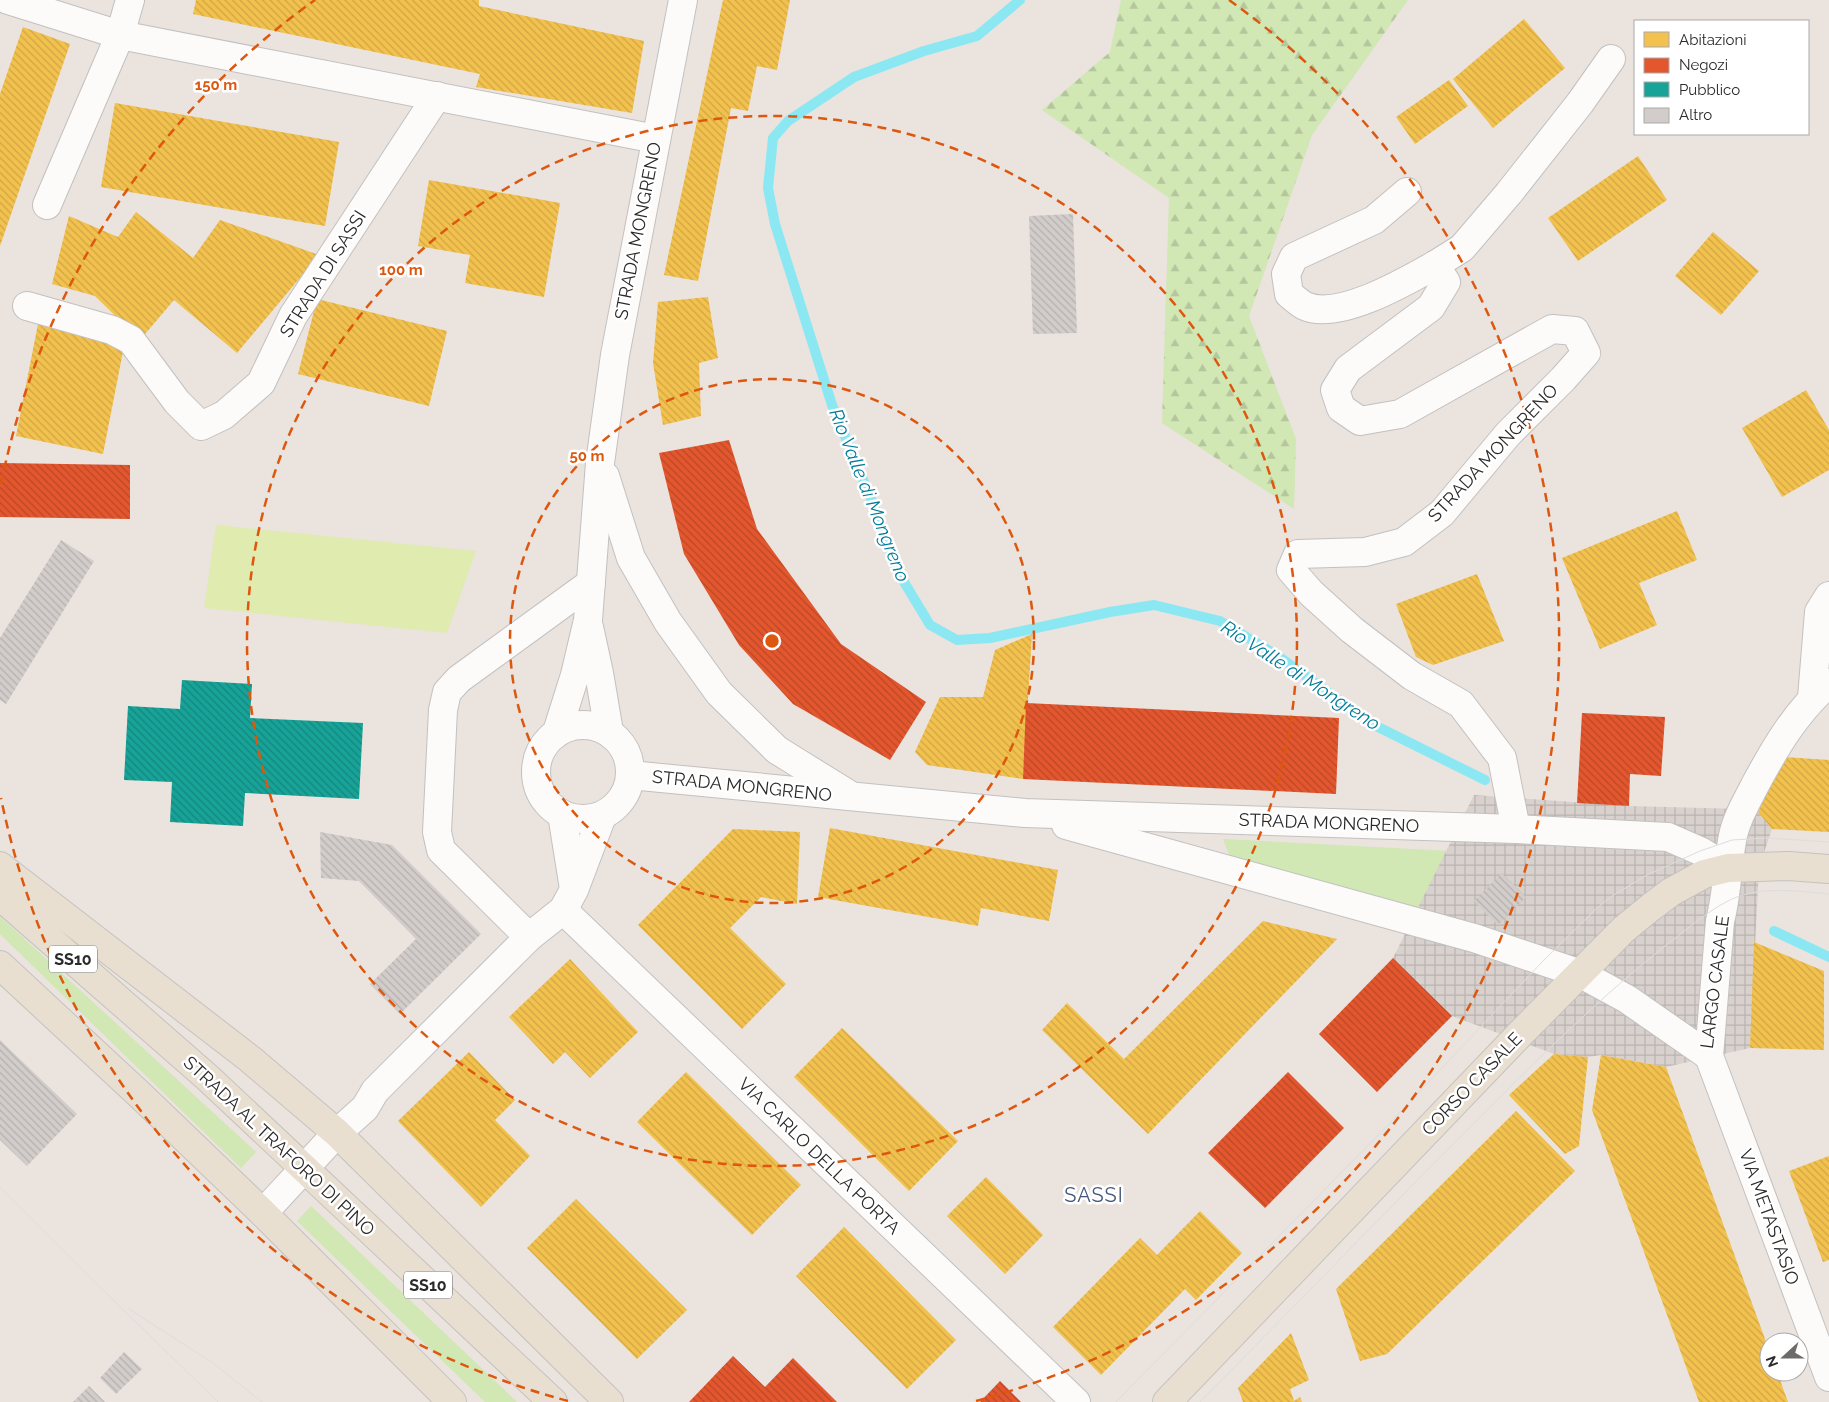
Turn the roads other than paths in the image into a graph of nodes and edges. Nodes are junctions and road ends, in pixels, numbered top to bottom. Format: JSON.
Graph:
{"nodes":[{"id":1,"x":8,"y":0,"type":"edge"},
{"id":2,"x":130,"y":0,"type":"edge"},
{"id":3,"x":683,"y":0,"type":"edge"},
{"id":4,"x":120,"y":35,"type":"junction"},
{"id":5,"x":1611,"y":58,"type":"dead end"},
{"id":6,"x":437,"y":96,"type":"junction"},
{"id":7,"x":656,"y":139,"type":"junction"},
{"id":8,"x":1407,"y":192,"type":"dead end"},
{"id":9,"x":47,"y":205,"type":"dead end"},
{"id":10,"x":1435,"y":265,"type":"junction"},
{"id":11,"x":27,"y":306,"type":"dead end"},
{"id":12,"x":600,"y":463,"type":"junction"},
{"id":13,"x":591,"y":583,"type":"junction"},
{"id":14,"x":1829,"y":596,"type":"edge"},
{"id":15,"x":588,"y":620,"type":"junction"},
{"id":16,"x":1820,"y":690,"type":"edge"},
{"id":17,"x":558,"y":732,"type":"junction"},
{"id":18,"x":609,"y":732,"type":"junction"},
{"id":19,"x":630,"y":775,"type":"junction"},
{"id":20,"x":853,"y":798,"type":"junction"},
{"id":21,"x":562,"y":814,"type":"junction"},
{"id":22,"x":1025,"y":814,"type":"junction"},
{"id":23,"x":602,"y":816,"type":"junction"},
{"id":24,"x":1516,"y":829,"type":"junction"},
{"id":25,"x":0,"y":866,"type":"edge"},
{"id":26,"x":1728,"y":868,"type":"junction"},
{"id":27,"x":1829,"y":868,"type":"edge"},
{"id":28,"x":0,"y":896,"type":"edge"},
{"id":29,"x":568,"y":900,"type":"junction"},
{"id":30,"x":529,"y":937,"type":"junction"},
{"id":31,"x":1474,"y":938,"type":"joint"},
{"id":32,"x":0,"y":965,"type":"edge"},
{"id":33,"x":1581,"y":974,"type":"junction"},
{"id":34,"x":1709,"y":1056,"type":"junction"},
{"id":35,"x":337,"y":1133,"type":"junction"},
{"id":36,"x":303,"y":1169,"type":"junction"},
{"id":37,"x":262,"y":1213,"type":"junction"},
{"id":38,"x":1829,"y":1377,"type":"edge"},
{"id":39,"x":452,"y":1402,"type":"edge"},
{"id":40,"x":553,"y":1402,"type":"edge"},
{"id":41,"x":609,"y":1402,"type":"edge"},
{"id":42,"x":1076,"y":1402,"type":"edge"},
{"id":43,"x":1167,"y":1402,"type":"edge"}],
"edges":[{"from":1,"to":4,"type":"street"},
{"from":2,"to":4,"type":"street"},
{"from":3,"to":7,"type":"street","name":"STRADA MONGRENO"},
{"from":4,"to":6,"type":"street"},
{"from":4,"to":9,"type":"street"},
{"from":5,"to":10,"type":"street"},
{"from":6,"to":7,"type":"street"},
{"from":6,"to":11,"type":"street","name":"STRADA DI SASSI"},
{"from":7,"to":12,"type":"street","name":"STRADA MONGRENO"},
{"from":8,"to":10,"type":"street"},
{"from":10,"to":24,"type":"street","name":"STRADA MONGRENO"},
{"from":12,"to":13,"type":"street","name":"STRADA MONGRENO"},
{"from":12,"to":20,"type":"street","name":"STRADA MONGRENO"},
{"from":13,"to":15,"type":"street","name":"STRADA MONGRENO"},
{"from":13,"to":30,"type":"street"},
{"from":14,"to":16,"type":"street"},
{"from":15,"to":17,"type":"street"},
{"from":15,"to":18,"type":"street"},
{"from":16,"to":26,"type":"street","name":"LARGO CASALE"},
{"from":17,"to":18,"type":"street"},
{"from":17,"to":21,"type":"street"},
{"from":18,"to":19,"type":"street"},
{"from":19,"to":20,"type":"street","name":"STRADA MONGRENO"},
{"from":19,"to":23,"type":"street"},
{"from":20,"to":22,"type":"street","name":"STRADA MONGRENO"},
{"from":21,"to":23,"type":"street"},
{"from":21,"to":29,"type":"street"},
{"from":22,"to":24,"type":"street","name":"STRADA MONGRENO"},
{"from":22,"to":31,"type":"street","name":"STRADA MONGRENO"},
{"from":23,"to":29,"type":"street"},
{"from":24,"to":26,"type":"street"},
{"from":25,"to":35,"type":"main road"},
{"from":26,"to":27,"type":"main road","name":"CORSO CASALE"},
{"from":26,"to":33,"type":"main road","name":"CORSO CASALE"},
{"from":26,"to":34,"type":"street","name":"LARGO CASALE"},
{"from":28,"to":36,"type":"main road","name":"STRADA AL TRAFORO DI PINO","number":"SS10"},
{"from":29,"to":30,"type":"street"},
{"from":29,"to":42,"type":"street","name":"VIA CARLO DELLA PORTA"},
{"from":30,"to":35,"type":"street"},
{"from":31,"to":33,"type":"street","name":"LARGO CASALE"},
{"from":32,"to":37,"type":"main road"},
{"from":33,"to":34,"type":"street","name":"LARGO CASALE"},
{"from":33,"to":43,"type":"main road","name":"CORSO CASALE"},
{"from":34,"to":38,"type":"street","name":"VIA METASTASIO"},
{"from":35,"to":36,"type":"street"},
{"from":35,"to":41,"type":"main road"},
{"from":36,"to":37,"type":"street"},
{"from":36,"to":40,"type":"main road","name":"STRADA AL TRAFORO DI PINO","number":"SS10"},
{"from":37,"to":39,"type":"main road"}]}
